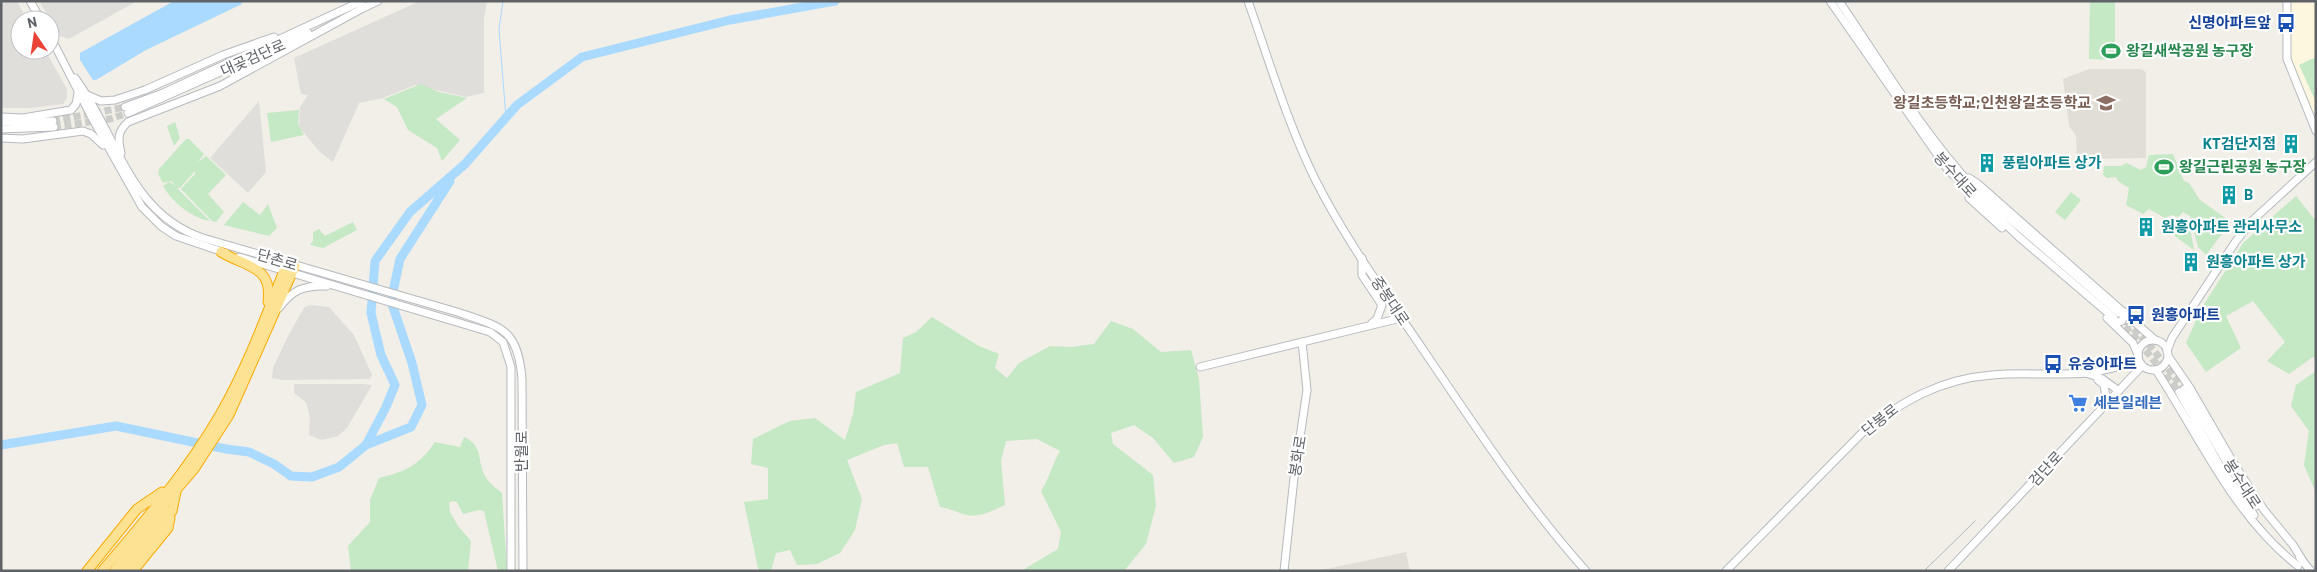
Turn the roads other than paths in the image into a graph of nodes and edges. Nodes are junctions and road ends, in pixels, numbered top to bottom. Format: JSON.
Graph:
{"nodes":[{"id":1,"x":378,"y":1,"type":"edge"},
{"id":2,"x":1248,"y":1,"type":"edge"},
{"id":3,"x":1830,"y":1,"type":"edge"},
{"id":4,"x":1839,"y":1,"type":"edge"},
{"id":5,"x":2287,"y":1,"type":"edge"},
{"id":6,"x":362,"y":5,"type":"edge"},
{"id":7,"x":315,"y":23,"type":"junction"},
{"id":8,"x":60,"y":54,"type":"edge"},
{"id":9,"x":68,"y":68,"type":"junction"},
{"id":10,"x":78,"y":93,"type":"junction"},
{"id":11,"x":87,"y":95,"type":"junction"},
{"id":12,"x":94,"y":115,"type":"junction"},
{"id":13,"x":1,"y":117,"type":"edge"},
{"id":14,"x":1,"y":122,"type":"edge"},
{"id":15,"x":1,"y":129,"type":"edge"},
{"id":16,"x":2316,"y":131,"type":"edge"},
{"id":17,"x":1,"y":138,"type":"edge"},
{"id":18,"x":118,"y":160,"type":"junction"},
{"id":19,"x":2316,"y":162,"type":"edge"},
{"id":20,"x":221,"y":252,"type":"junction"},
{"id":21,"x":1362,"y":258,"type":"junction"},
{"id":22,"x":290,"y":268,"type":"junction"},
{"id":23,"x":344,"y":288,"type":"junction"},
{"id":24,"x":271,"y":313,"type":"junction"},
{"id":25,"x":2118,"y":317,"type":"junction"},
{"id":26,"x":1402,"y":318,"type":"junction"},
{"id":27,"x":1370,"y":325,"type":"junction"},
{"id":28,"x":2178,"y":330,"type":"junction"},
{"id":29,"x":510,"y":334,"type":"joint"},
{"id":30,"x":2156,"y":341,"type":"junction"},
{"id":31,"x":503,"y":342,"type":"joint"},
{"id":32,"x":1302,"y":342,"type":"junction"},
{"id":33,"x":2168,"y":353,"type":"junction"},
{"id":34,"x":2140,"y":360,"type":"junction"},
{"id":35,"x":1200,"y":367,"type":"dead end"},
{"id":36,"x":2156,"y":370,"type":"junction"},
{"id":37,"x":2089,"y":374,"type":"junction"},
{"id":38,"x":2119,"y":391,"type":"junction"},
{"id":39,"x":2182,"y":392,"type":"junction"},
{"id":40,"x":2107,"y":404,"type":"junction"},
{"id":41,"x":174,"y":488,"type":"junction"},
{"id":42,"x":171,"y":514,"type":"junction"},
{"id":43,"x":168,"y":528,"type":"junction"},
{"id":44,"x":2301,"y":566,"type":"edge"},
{"id":45,"x":102,"y":570,"type":"edge"},
{"id":46,"x":87,"y":571,"type":"edge"},
{"id":47,"x":92,"y":571,"type":"edge"},
{"id":48,"x":114,"y":571,"type":"edge"},
{"id":49,"x":118,"y":571,"type":"edge"},
{"id":50,"x":123,"y":571,"type":"edge"},
{"id":51,"x":128,"y":571,"type":"edge"},
{"id":52,"x":133,"y":571,"type":"edge"},
{"id":53,"x":138,"y":571,"type":"edge"},
{"id":54,"x":512,"y":571,"type":"edge"},
{"id":55,"x":522,"y":571,"type":"edge"},
{"id":56,"x":1284,"y":571,"type":"edge"},
{"id":57,"x":1586,"y":571,"type":"edge"},
{"id":58,"x":1726,"y":571,"type":"edge"},
{"id":59,"x":1948,"y":571,"type":"edge"},
{"id":60,"x":2311,"y":571,"type":"edge"}],
"edges":[{"from":1,"to":6,"type":"main road","name":"대곶검단로"},
{"from":2,"to":21,"type":"main road","name":"중봉대로"},
{"from":3,"to":25,"type":"main road","name":"봉수대로"},
{"from":4,"to":25,"type":"main road","name":"봉수대로"},
{"from":5,"to":16,"type":"main road"},
{"from":6,"to":7,"type":"main road","name":"대곶검단로"},
{"from":6,"to":7,"type":"main road","name":"대곶검단로"},
{"from":6,"to":18,"type":"main road"},
{"from":7,"to":11,"type":"main road"},
{"from":8,"to":9,"type":"main road"},
{"from":9,"to":10,"type":"main road"},
{"from":9,"to":11,"type":"main road"},
{"from":10,"to":12,"type":"main road"},
{"from":10,"to":13,"type":"main road"},
{"from":11,"to":12,"type":"main road"},
{"from":12,"to":18,"type":"main road","name":"단촌로"},
{"from":14,"to":15,"type":"main road"},
{"from":17,"to":18,"type":"main road"},
{"from":18,"to":20,"type":"main road","name":"단촌로"},
{"from":18,"to":22,"type":"main road","name":"단촌로"},
{"from":19,"to":28,"type":"main road"},
{"from":20,"to":22,"type":"main road","name":"단촌로"},
{"from":20,"to":24,"type":"highway"},
{"from":21,"to":26,"type":"main road","name":"중봉대로"},
{"from":21,"to":27,"type":"main road"},
{"from":22,"to":23,"type":"main road","name":"단촌로"},
{"from":22,"to":24,"type":"highway"},
{"from":22,"to":29,"type":"main road","name":"단촌로"},
{"from":23,"to":24,"type":"main road"},
{"from":23,"to":31,"type":"main road","name":"단촌로"},
{"from":24,"to":41,"type":"highway"},
{"from":25,"to":30,"type":"main road"},
{"from":25,"to":34,"type":"main road"},
{"from":26,"to":27,"type":"main road"},
{"from":26,"to":57,"type":"main road","name":"중봉대로"},
{"from":27,"to":32,"type":"main road"},
{"from":28,"to":30,"type":"main road"},
{"from":28,"to":33,"type":"main road"},
{"from":29,"to":55,"type":"main road","name":"반월로"},
{"from":30,"to":33,"type":"main road"},
{"from":30,"to":34,"type":"main road"},
{"from":31,"to":54,"type":"main road","name":"반월로"},
{"from":32,"to":35,"type":"main road"},
{"from":32,"to":56,"type":"main road","name":"봉화로"},
{"from":33,"to":36,"type":"main road"},
{"from":33,"to":39,"type":"main road"},
{"from":34,"to":36,"type":"main road"},
{"from":34,"to":37,"type":"main road","name":"단봉로"},
{"from":34,"to":38,"type":"main road","name":"검단로"},
{"from":36,"to":39,"type":"main road"},
{"from":37,"to":38,"type":"main road","name":"단봉로"},
{"from":37,"to":40,"type":"main road"},
{"from":37,"to":58,"type":"main road","name":"단봉로"},
{"from":38,"to":40,"type":"main road","name":"검단로"},
{"from":39,"to":44,"type":"main road"},
{"from":39,"to":44,"type":"main road"},
{"from":40,"to":59,"type":"main road","name":"검단로"},
{"from":41,"to":42,"type":"highway"},
{"from":41,"to":45,"type":"highway"},
{"from":41,"to":46,"type":"highway"},
{"from":41,"to":47,"type":"highway"},
{"from":41,"to":48,"type":"highway"},
{"from":41,"to":49,"type":"highway"},
{"from":42,"to":43,"type":"highway"},
{"from":42,"to":50,"type":"highway"},
{"from":42,"to":51,"type":"highway"},
{"from":43,"to":52,"type":"highway"},
{"from":43,"to":53,"type":"highway"},
{"from":44,"to":60,"type":"main road"}]}
